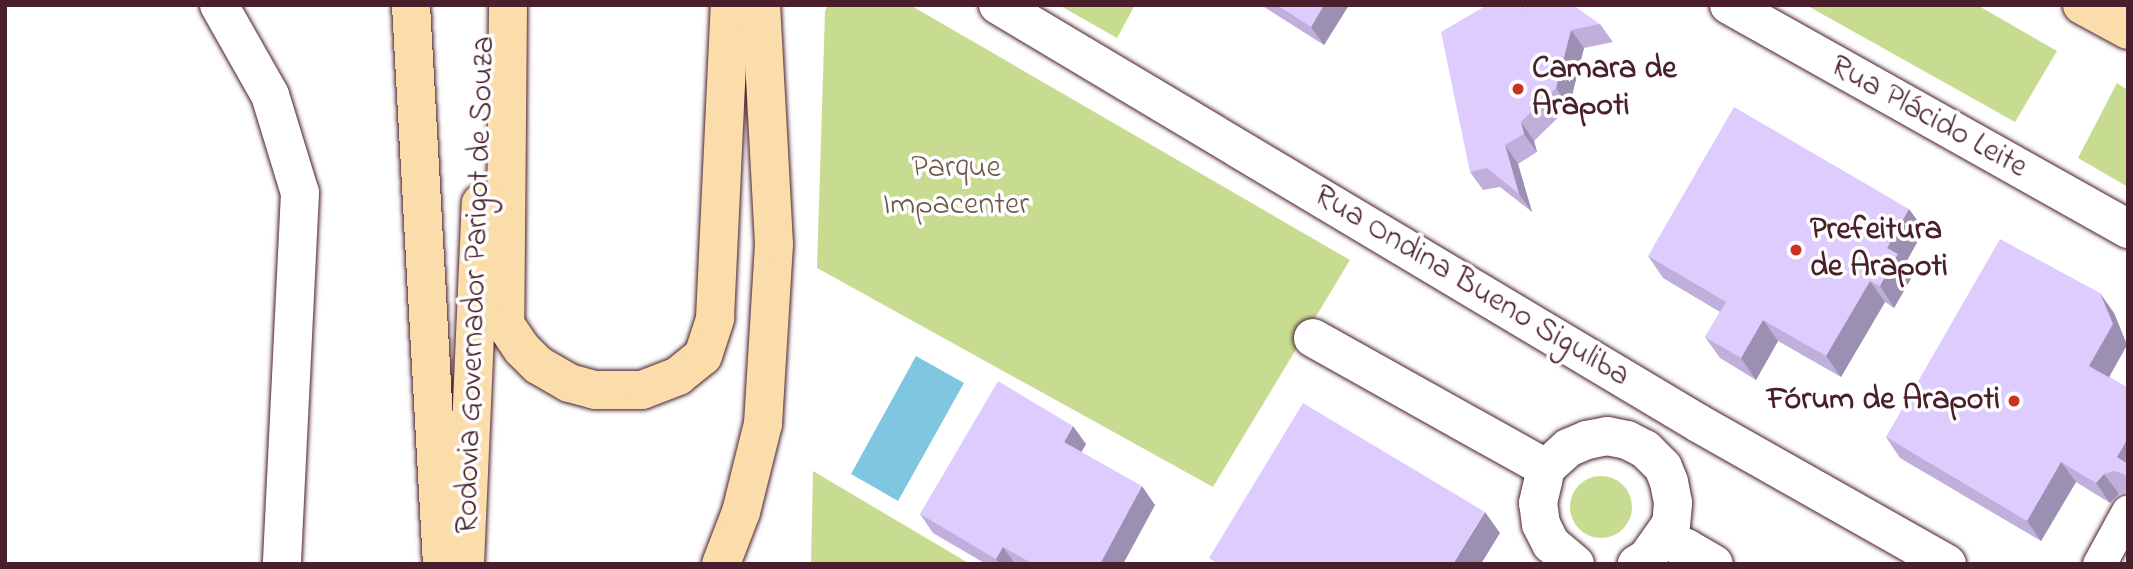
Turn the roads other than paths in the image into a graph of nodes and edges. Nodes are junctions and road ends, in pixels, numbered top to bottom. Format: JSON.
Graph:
{"nodes":[{"id":1,"x":219,"y":5,"type":"edge"},
{"id":2,"x":411,"y":5,"type":"edge"},
{"id":3,"x":489,"y":5,"type":"edge"},
{"id":4,"x":508,"y":5,"type":"edge"},
{"id":5,"x":730,"y":5,"type":"edge"},
{"id":6,"x":761,"y":5,"type":"edge"},
{"id":7,"x":998,"y":5,"type":"edge"},
{"id":8,"x":1729,"y":5,"type":"edge"},
{"id":9,"x":2082,"y":5,"type":"edge"},
{"id":10,"x":2128,"y":30,"type":"edge"},
{"id":11,"x":2128,"y":229,"type":"edge"},
{"id":12,"x":1312,"y":338,"type":"dead end"},
{"id":13,"x":1625,"y":378,"type":"junction"},
{"id":14,"x":1698,"y":423,"type":"junction"},
{"id":15,"x":1607,"y":436,"type":"junction"},
{"id":16,"x":1662,"y":467,"type":"junction"},
{"id":17,"x":1546,"y":468,"type":"junction"},
{"id":18,"x":2128,"y":511,"type":"edge"},
{"id":19,"x":1650,"y":551,"type":"edge"},
{"id":20,"x":282,"y":564,"type":"edge"},
{"id":21,"x":442,"y":564,"type":"edge"},
{"id":22,"x":465,"y":564,"type":"edge"},
{"id":23,"x":721,"y":564,"type":"edge"},
{"id":24,"x":1576,"y":564,"type":"edge"},
{"id":25,"x":1714,"y":564,"type":"edge"},
{"id":26,"x":1947,"y":564,"type":"edge"},
{"id":27,"x":2099,"y":564,"type":"edge"}],
"edges":[{"from":1,"to":20,"type":"street"},
{"from":2,"to":21,"type":"main road"},
{"from":3,"to":22,"type":"main road","name":"Rodovia Governador Parigot de Souza"},
{"from":4,"to":5,"type":"main road"},
{"from":6,"to":23,"type":"main road"},
{"from":7,"to":13,"type":"street","name":"Rua Ondina Bueno Siguliba"},
{"from":8,"to":11,"type":"street","name":"Rua Plácido Leite"},
{"from":9,"to":10,"type":"main road"},
{"from":12,"to":17,"type":"street"},
{"from":13,"to":14,"type":"street","name":"Rua Ondina Bueno Siguliba"},
{"from":13,"to":15,"type":"street"},
{"from":14,"to":16,"type":"street"},
{"from":14,"to":26,"type":"street","name":"Rua Ondina Bueno Siguliba"},
{"from":15,"to":16,"type":"street"},
{"from":15,"to":17,"type":"street"},
{"from":16,"to":19,"type":"street"},
{"from":17,"to":24,"type":"street"},
{"from":18,"to":27,"type":"street"},
{"from":19,"to":25,"type":"street"}]}
